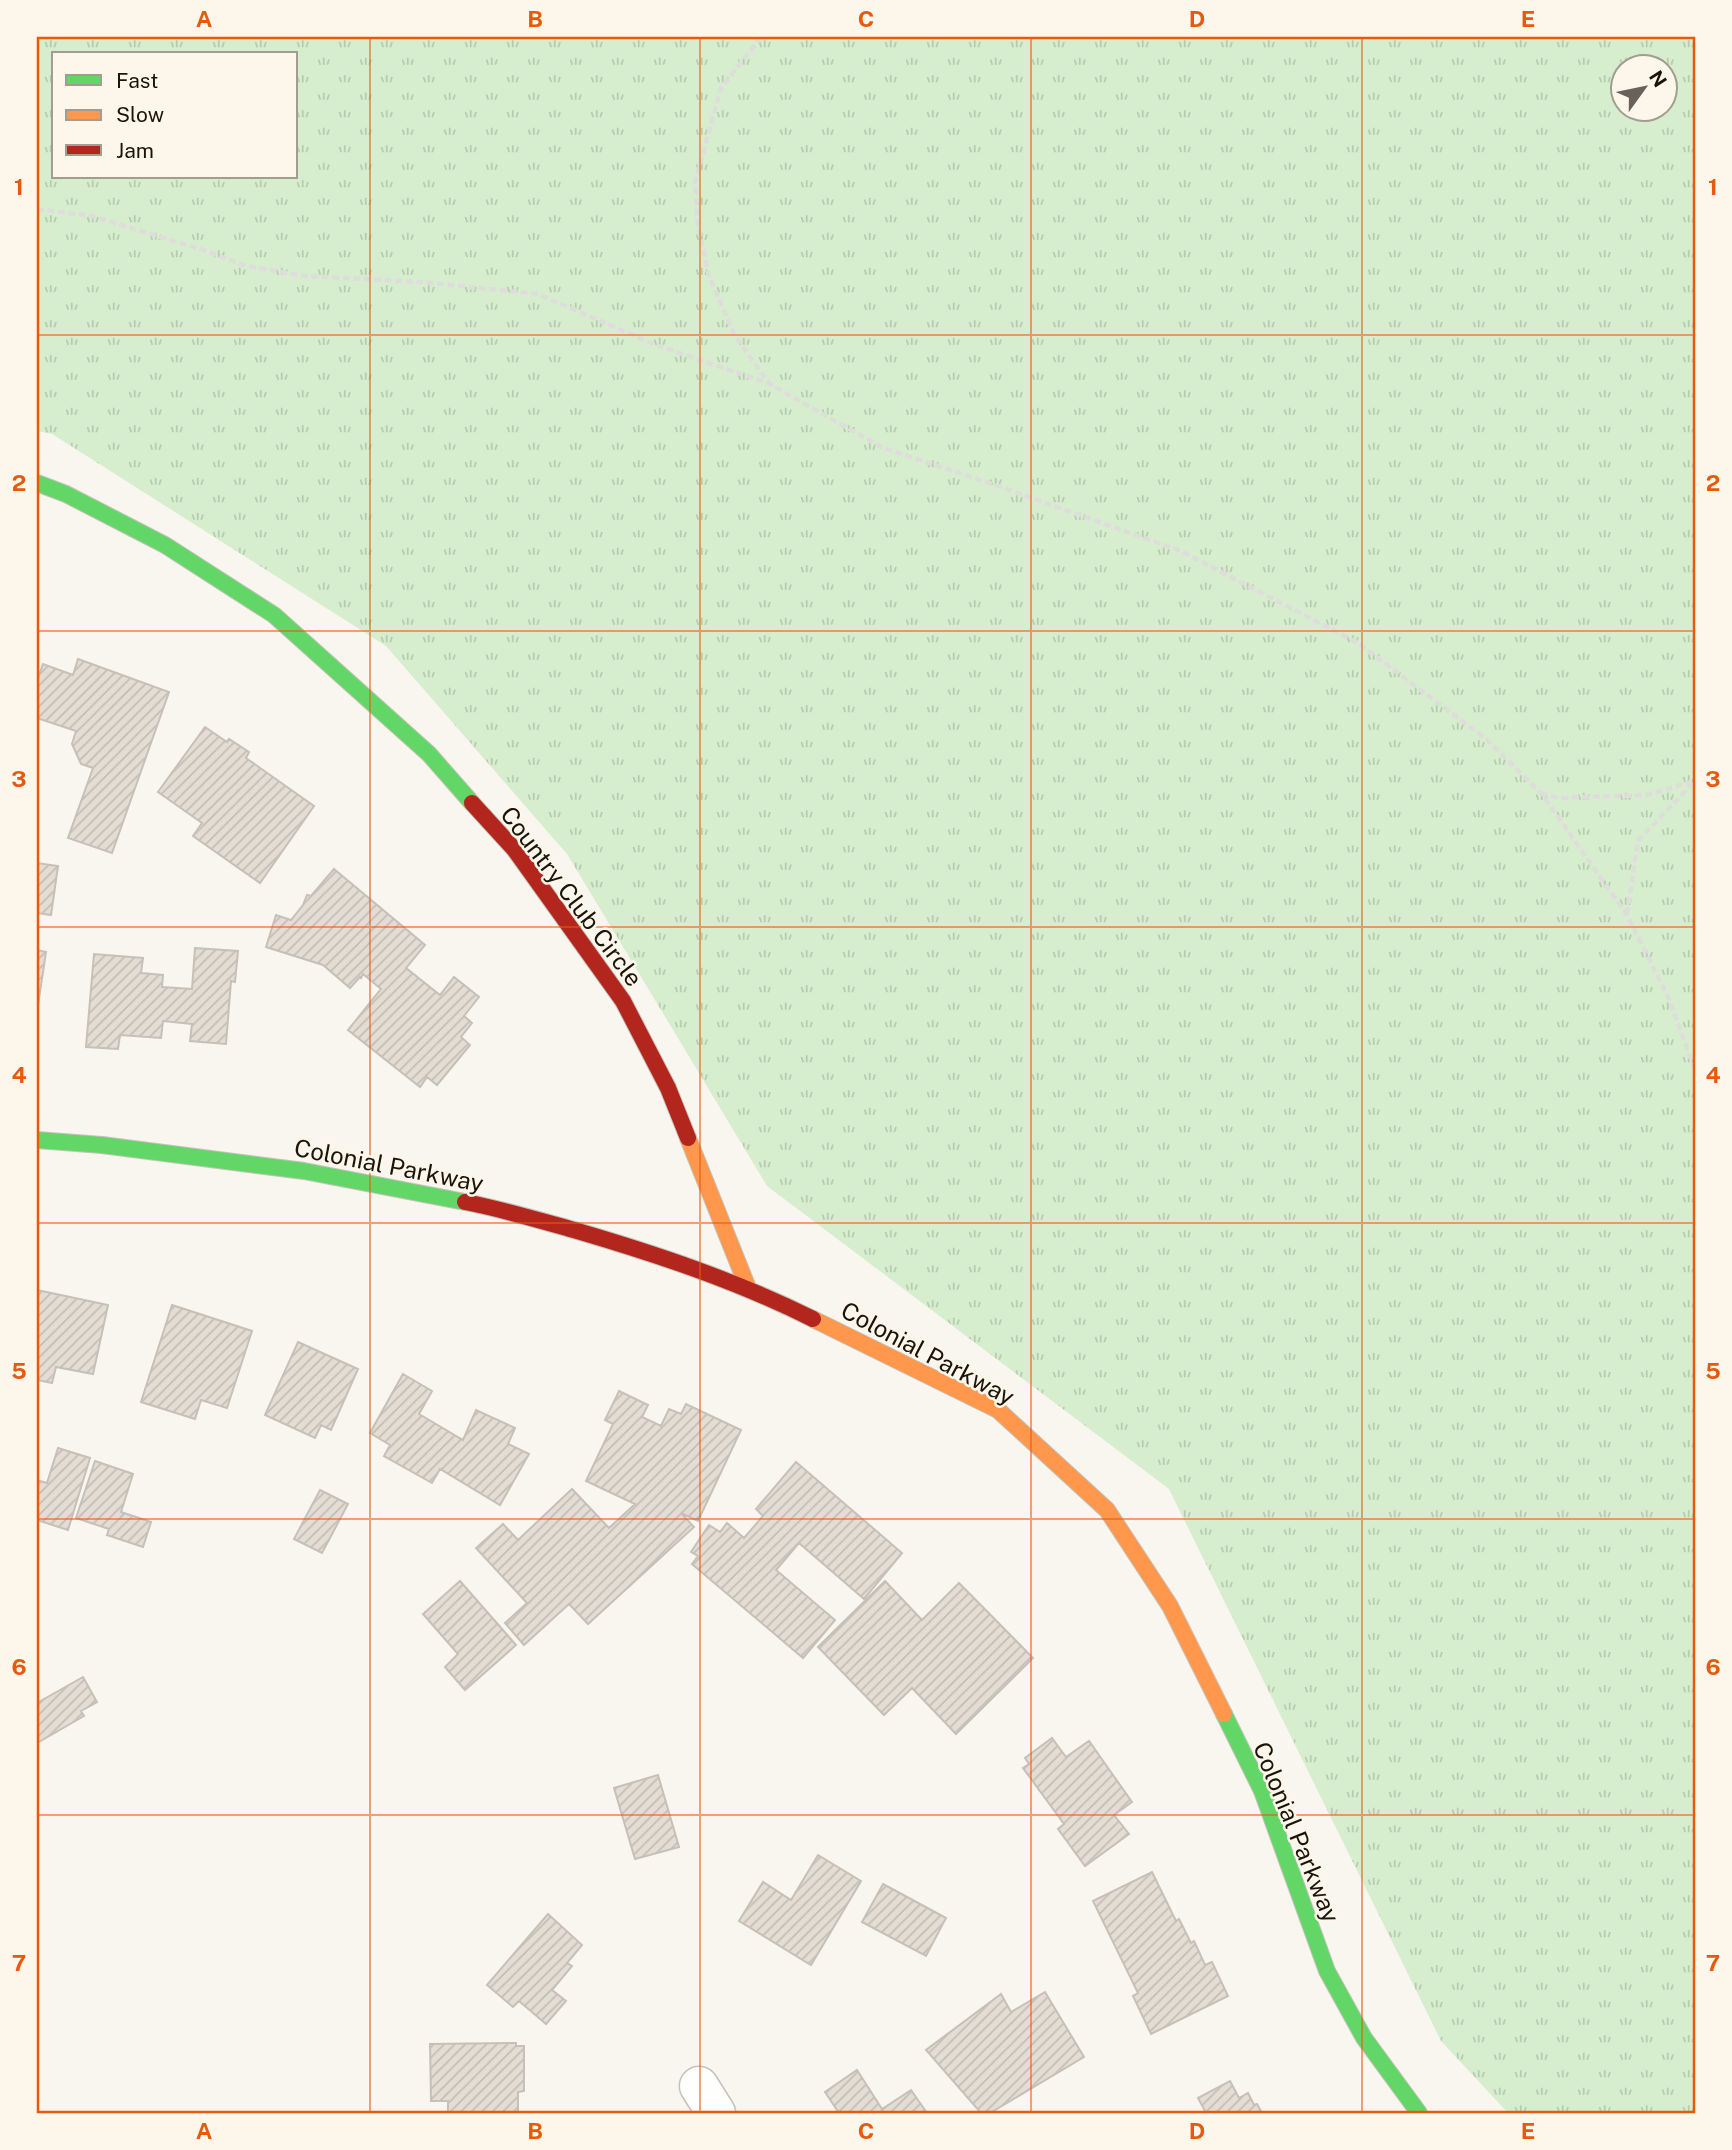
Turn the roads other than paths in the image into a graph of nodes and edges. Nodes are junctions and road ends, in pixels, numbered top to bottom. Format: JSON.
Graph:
{"nodes":[{"id":1,"x":37,"y":483,"type":"edge"},
{"id":2,"x":37,"y":1140,"type":"edge"},
{"id":3,"x":748,"y":1288,"type":"junction"},
{"id":4,"x":1419,"y":2113,"type":"edge"}],
"edges":[{"from":1,"to":3,"type":"street","name":"Country Club Circle"},
{"from":2,"to":3,"type":"street","name":"Colonial Parkway"},
{"from":3,"to":4,"type":"street","name":"Colonial Parkway"}]}
